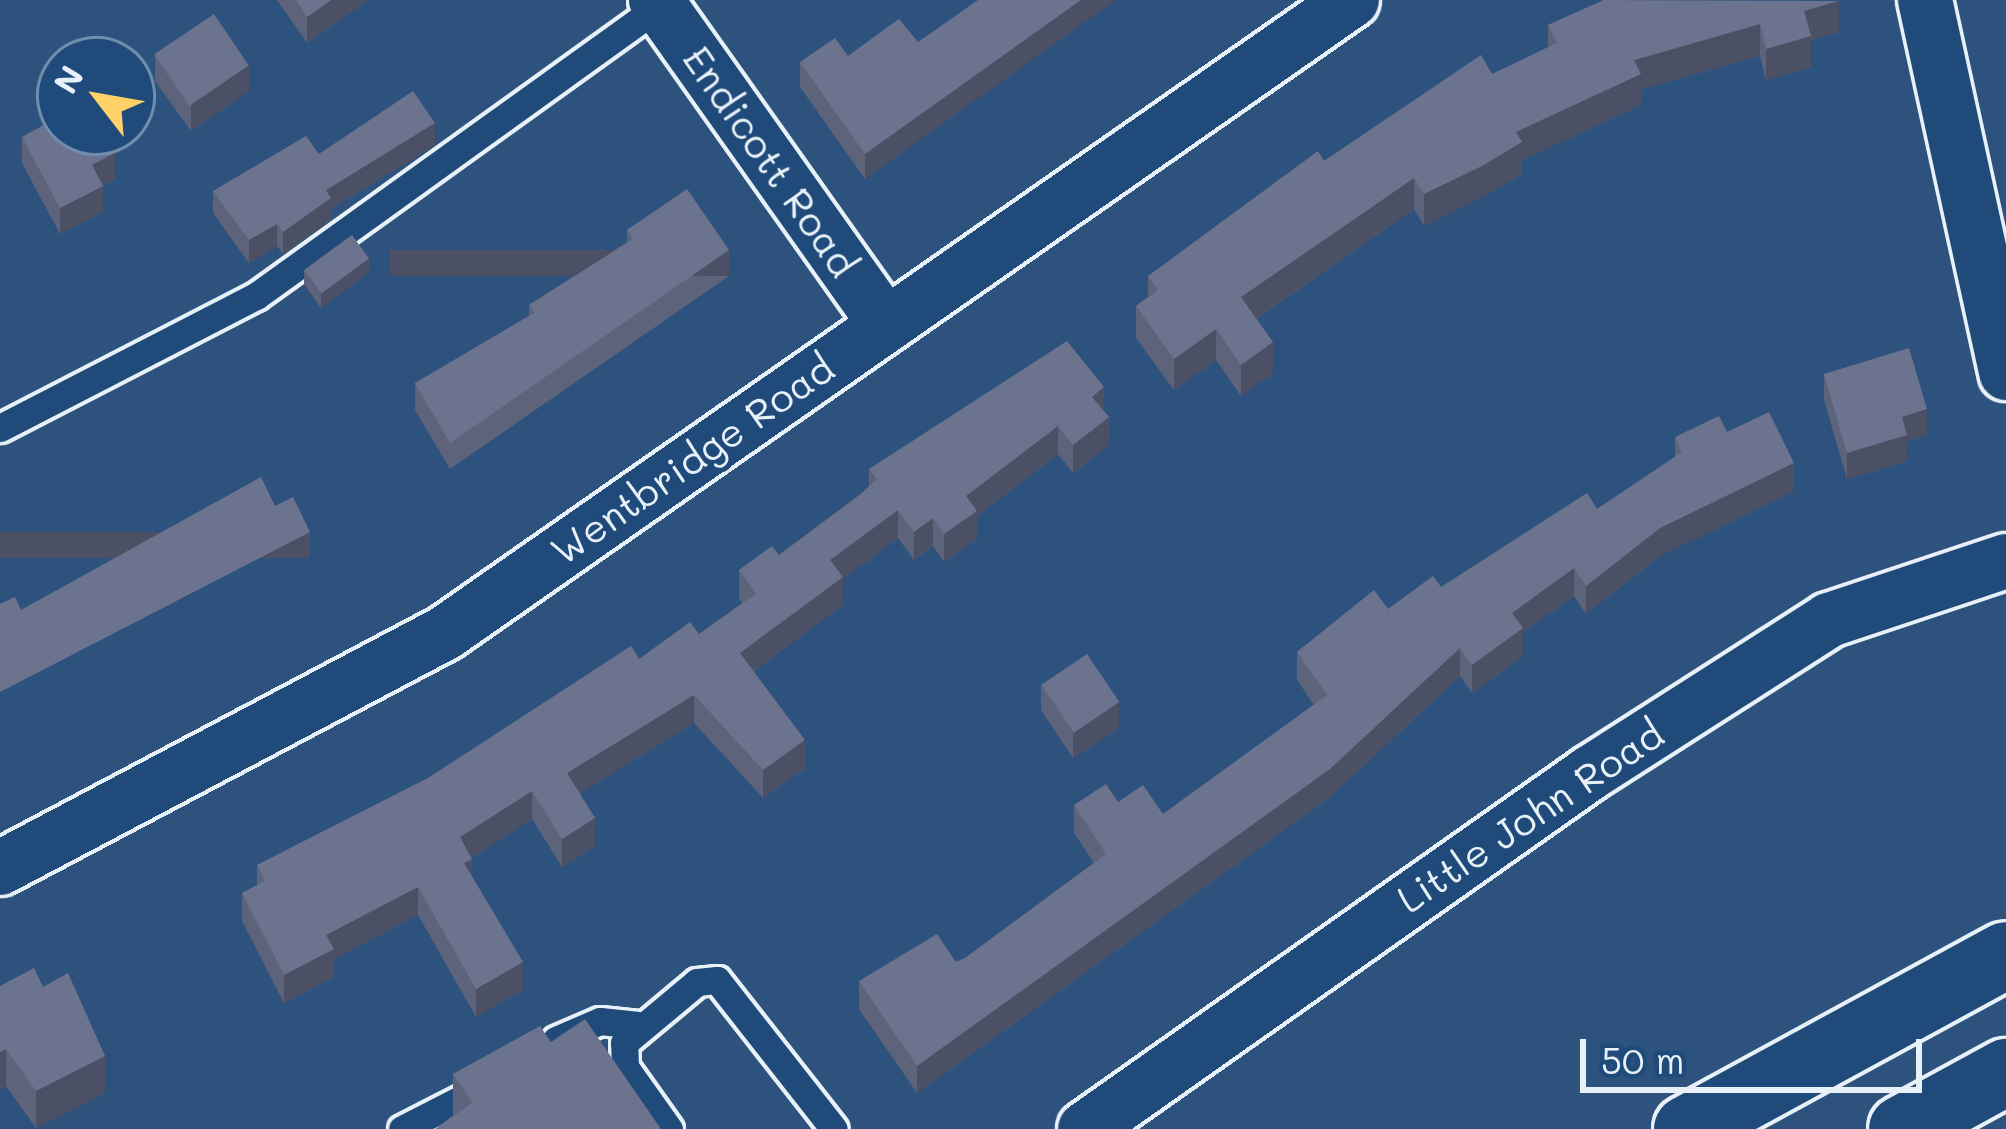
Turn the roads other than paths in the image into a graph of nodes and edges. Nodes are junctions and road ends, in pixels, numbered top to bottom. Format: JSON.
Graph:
{"nodes":[{"id":1,"x":1352,"y":0,"type":"edge"},
{"id":2,"x":1925,"y":0,"type":"edge"},
{"id":3,"x":661,"y":2,"type":"edge"},
{"id":4,"x":885,"y":322,"type":"junction"},
{"id":5,"x":2006,"y":374,"type":"edge"},
{"id":6,"x":0,"y":428,"type":"edge"},
{"id":7,"x":2006,"y":561,"type":"edge"},
{"id":8,"x":0,"y":868,"type":"edge"},
{"id":9,"x":2006,"y":955,"type":"edge"},
{"id":10,"x":636,"y":1025,"type":"junction"},
{"id":11,"x":2006,"y":1072,"type":"edge"},
{"id":12,"x":403,"y":1129,"type":"edge"},
{"id":13,"x":669,"y":1129,"type":"edge"},
{"id":14,"x":835,"y":1129,"type":"edge"},
{"id":15,"x":1084,"y":1129,"type":"edge"},
{"id":16,"x":1687,"y":1129,"type":"edge"},
{"id":17,"x":1902,"y":1129,"type":"edge"}],
"edges":[{"from":1,"to":4,"type":"street","name":"Wentbridge Road"},
{"from":2,"to":5,"type":"street"},
{"from":3,"to":4,"type":"street","name":"Endicott Road"},
{"from":3,"to":6,"type":"lane"},
{"from":4,"to":8,"type":"street","name":"Wentbridge Road"},
{"from":7,"to":15,"type":"street","name":"Little John Road"},
{"from":9,"to":16,"type":"highway"},
{"from":10,"to":12,"type":"lane"},
{"from":10,"to":13,"type":"lane"},
{"from":10,"to":14,"type":"lane"},
{"from":11,"to":17,"type":"highway"}]}
